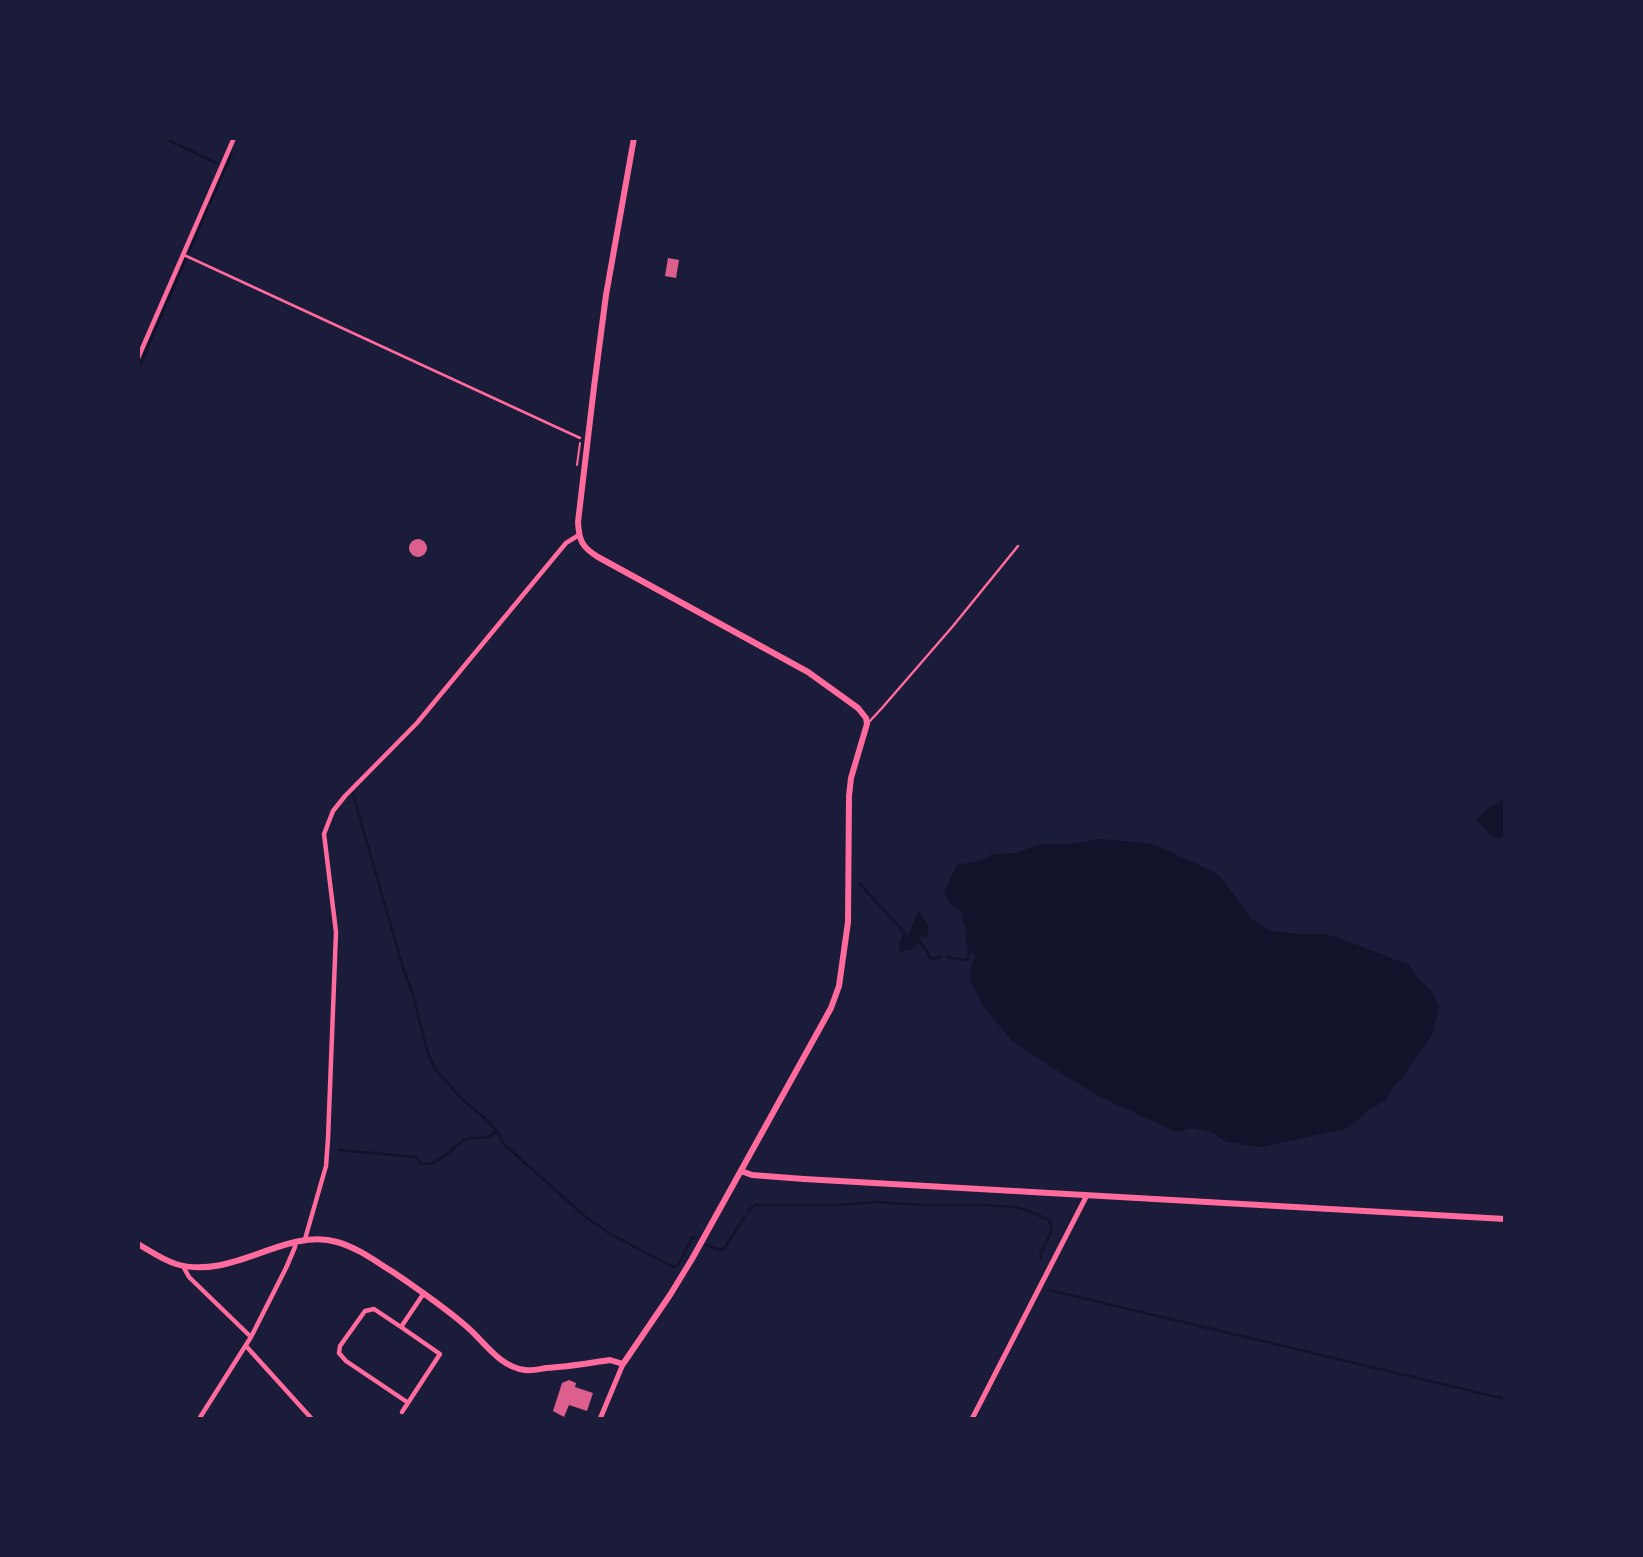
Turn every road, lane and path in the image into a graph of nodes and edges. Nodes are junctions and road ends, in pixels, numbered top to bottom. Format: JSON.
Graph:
{"nodes":[{"id":1,"x":234,"y":138,"type":"edge"},
{"id":2,"x":634,"y":138,"type":"edge"},
{"id":3,"x":184,"y":254,"type":"junction"},
{"id":4,"x":138,"y":358,"type":"edge"},
{"id":5,"x":580,"y":438,"type":"dead end"},
{"id":6,"x":579,"y":535,"type":"junction"},
{"id":7,"x":1018,"y":546,"type":"dead end"},
{"id":8,"x":867,"y":724,"type":"junction"},
{"id":9,"x":741,"y":1171,"type":"junction"},
{"id":10,"x":1087,"y":1195,"type":"junction"},
{"id":11,"x":1505,"y":1219,"type":"edge"},
{"id":12,"x":305,"y":1239,"type":"junction"},
{"id":13,"x":295,"y":1242,"type":"junction"},
{"id":14,"x":138,"y":1244,"type":"edge"},
{"id":15,"x":183,"y":1266,"type":"junction"},
{"id":16,"x":424,"y":1293,"type":"junction"},
{"id":17,"x":401,"y":1327,"type":"junction"},
{"id":18,"x":251,"y":1337,"type":"junction"},
{"id":19,"x":246,"y":1346,"type":"junction"},
{"id":20,"x":623,"y":1364,"type":"junction"},
{"id":21,"x":407,"y":1402,"type":"junction"},
{"id":22,"x":402,"y":1412,"type":"dead end"},
{"id":23,"x":199,"y":1419,"type":"edge"},
{"id":24,"x":312,"y":1419,"type":"edge"},
{"id":25,"x":600,"y":1419,"type":"edge"},
{"id":26,"x":972,"y":1419,"type":"edge"}],
"edges":[{"from":1,"to":3,"type":"street"},
{"from":2,"to":6,"type":"main road"},
{"from":3,"to":4,"type":"street"},
{"from":3,"to":5,"type":"lane"},
{"from":6,"to":8,"type":"main road"},
{"from":6,"to":12,"type":"street"},
{"from":7,"to":8,"type":"lane"},
{"from":8,"to":9,"type":"main road"},
{"from":9,"to":10,"type":"main road"},
{"from":9,"to":20,"type":"main road"},
{"from":10,"to":11,"type":"main road"},
{"from":10,"to":26,"type":"street"},
{"from":12,"to":13,"type":"main road"},
{"from":12,"to":16,"type":"main road"},
{"from":13,"to":15,"type":"main road"},
{"from":13,"to":18,"type":"street"},
{"from":14,"to":15,"type":"main road"},
{"from":15,"to":18,"type":"street"},
{"from":16,"to":17,"type":"street"},
{"from":16,"to":20,"type":"main road"},
{"from":17,"to":21,"type":"street"},
{"from":17,"to":21,"type":"street"},
{"from":18,"to":19,"type":"street"},
{"from":19,"to":23,"type":"street"},
{"from":19,"to":24,"type":"street"},
{"from":20,"to":25,"type":"street"},
{"from":21,"to":22,"type":"street"}]}
